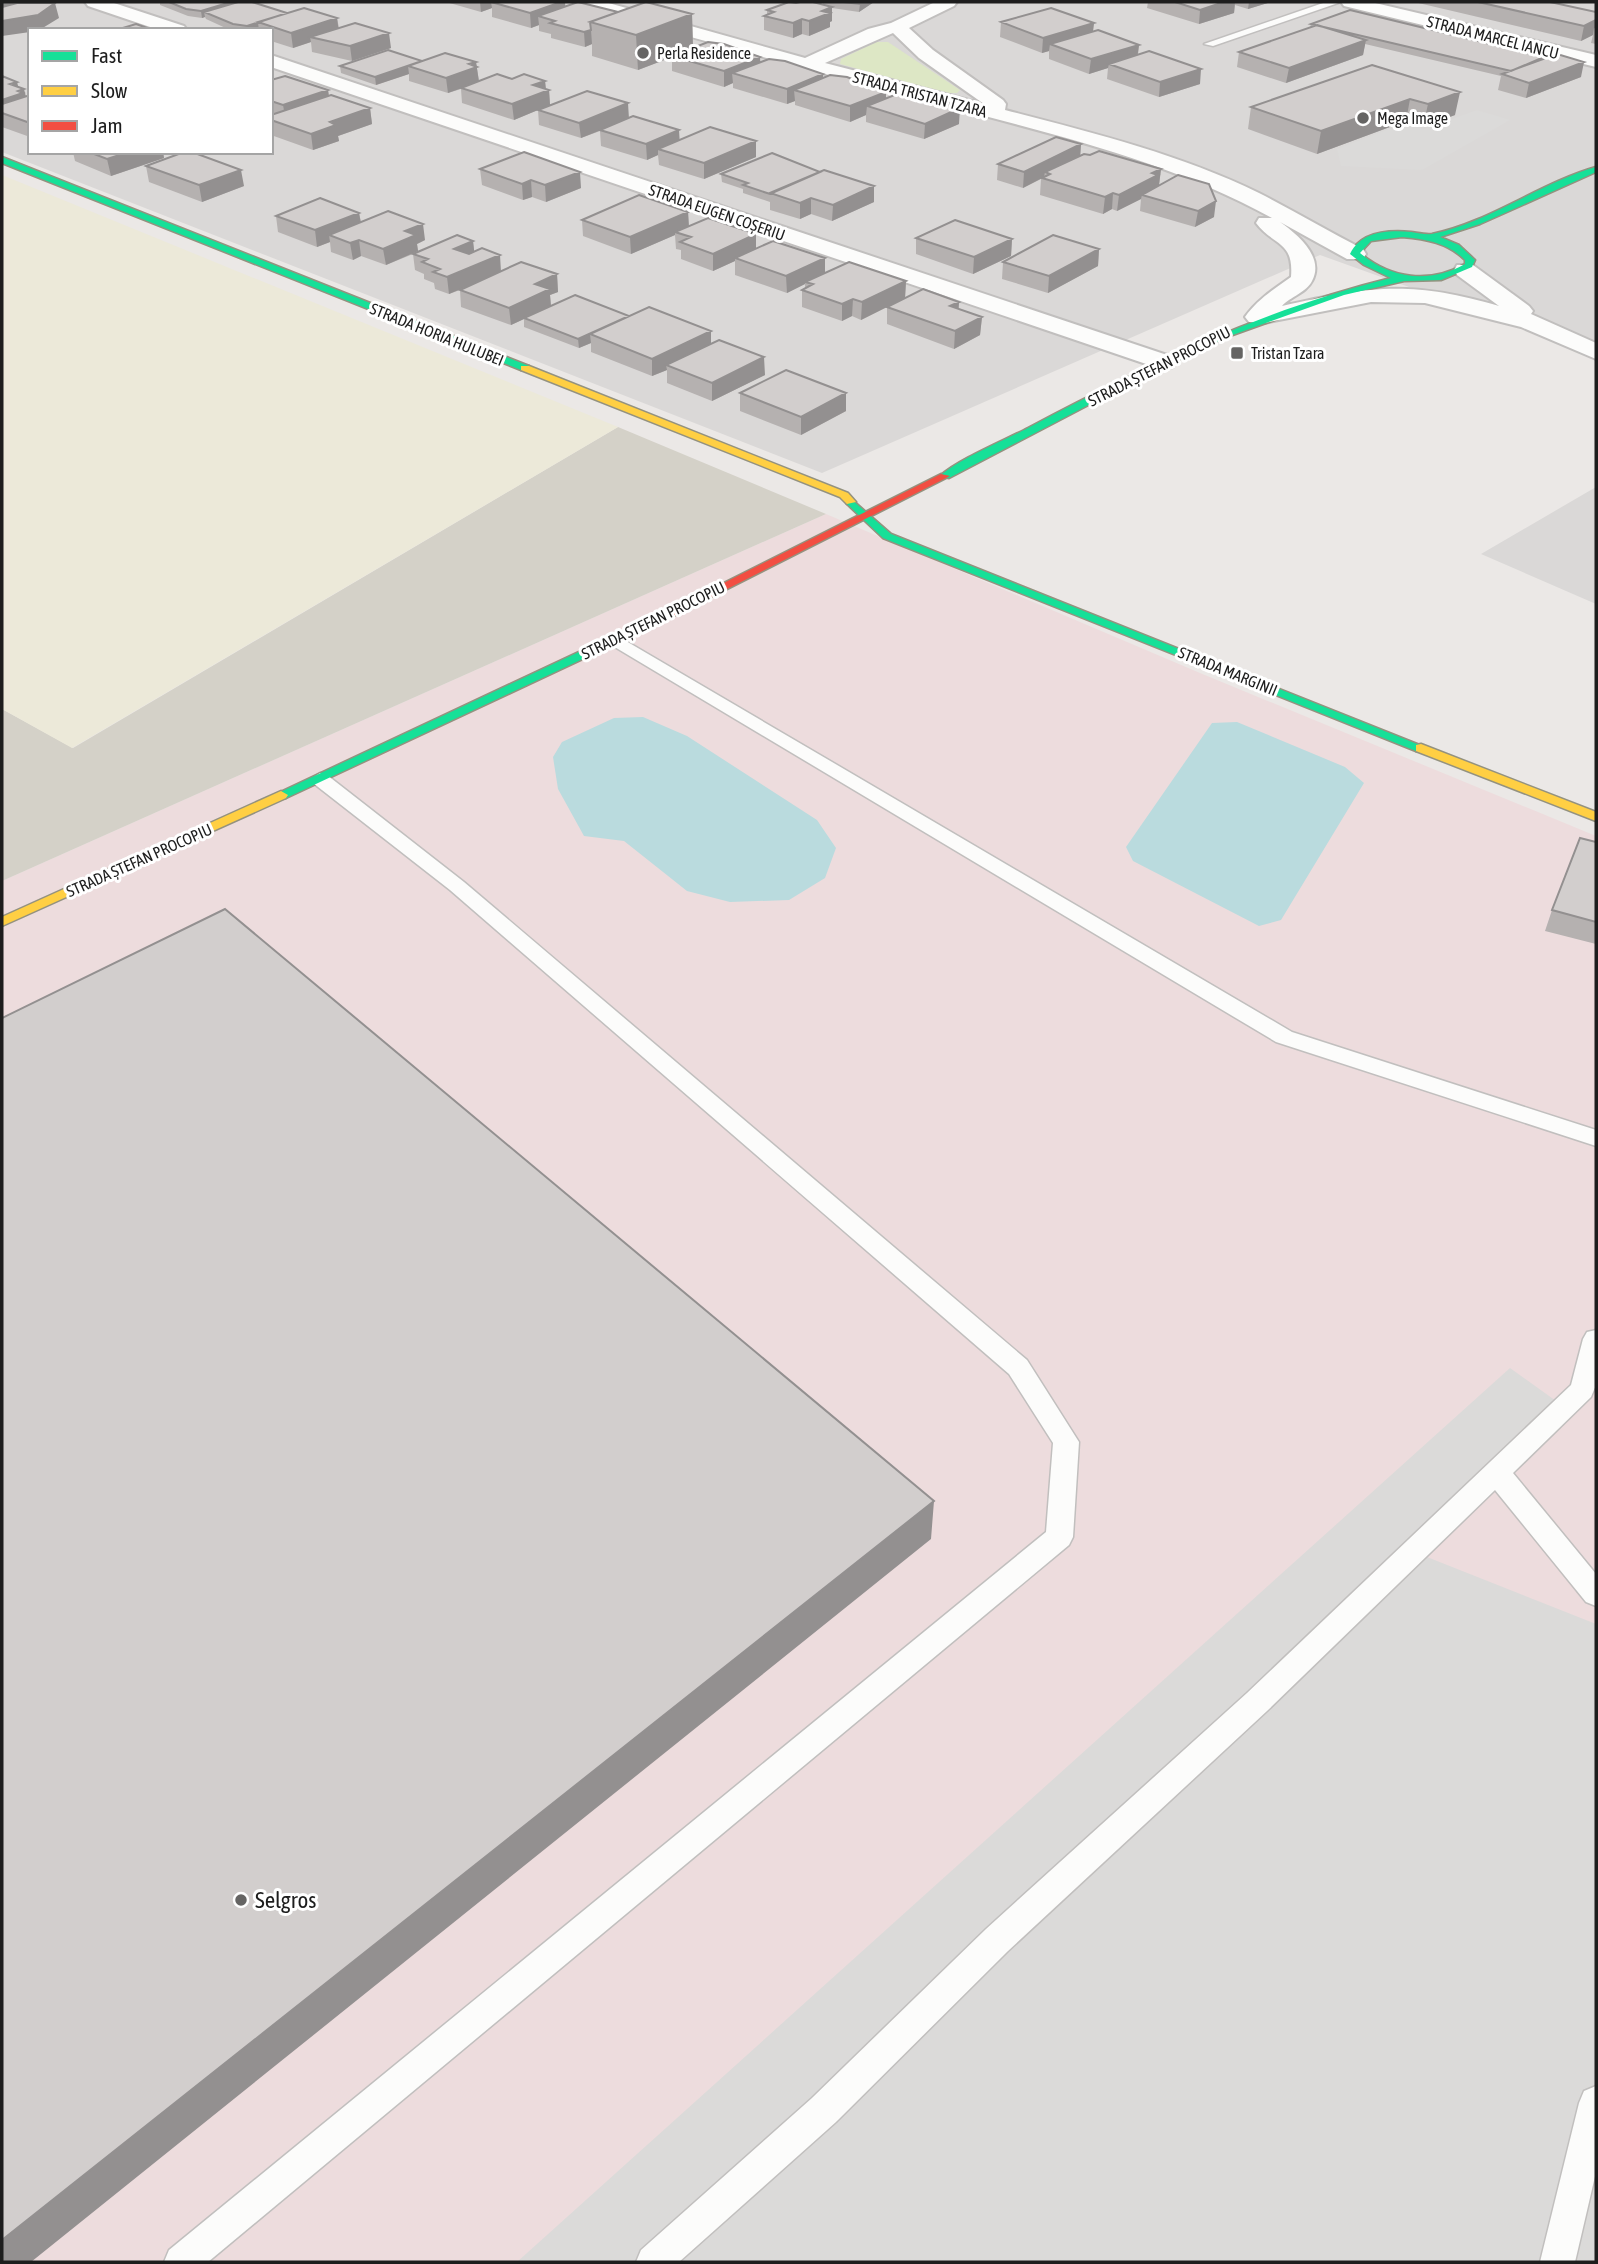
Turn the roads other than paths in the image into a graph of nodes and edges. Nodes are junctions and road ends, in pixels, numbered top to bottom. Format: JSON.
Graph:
{"nodes":[{"id":1,"x":94,"y":2,"type":"edge"},
{"id":2,"x":586,"y":2,"type":"edge"},
{"id":3,"x":948,"y":2,"type":"edge"},
{"id":4,"x":1336,"y":2,"type":"edge"},
{"id":5,"x":1350,"y":2,"type":"edge"},
{"id":6,"x":897,"y":27,"type":"junction"},
{"id":7,"x":172,"y":28,"type":"edge"},
{"id":8,"x":1209,"y":44,"type":"dead end"},
{"id":9,"x":1596,"y":61,"type":"edge"},
{"id":10,"x":273,"y":62,"type":"edge"},
{"id":11,"x":807,"y":64,"type":"junction"},
{"id":12,"x":996,"y":114,"type":"junction"},
{"id":13,"x":2,"y":160,"type":"edge"},
{"id":14,"x":1596,"y":169,"type":"edge"},
{"id":15,"x":1213,"y":180,"type":"junction"},
{"id":16,"x":1250,"y":197,"type":"junction"},
{"id":17,"x":1478,"y":222,"type":"junction"},
{"id":18,"x":1372,"y":237,"type":"junction"},
{"id":19,"x":1432,"y":237,"type":"junction"},
{"id":20,"x":1464,"y":260,"type":"junction"},
{"id":21,"x":1351,"y":265,"type":"junction"},
{"id":22,"x":1413,"y":278,"type":"junction"},
{"id":23,"x":1296,"y":303,"type":"junction"},
{"id":24,"x":1255,"y":318,"type":"junction"},
{"id":25,"x":1540,"y":325,"type":"junction"},
{"id":26,"x":1596,"y":352,"type":"edge"},
{"id":27,"x":1164,"y":362,"type":"junction"},
{"id":28,"x":868,"y":515,"type":"junction"},
{"id":29,"x":614,"y":639,"type":"junction"},
{"id":30,"x":320,"y":779,"type":"junction"},
{"id":31,"x":1596,"y":817,"type":"edge"},
{"id":32,"x":2,"y":922,"type":"edge"},
{"id":33,"x":1596,"y":1138,"type":"edge"},
{"id":34,"x":1596,"y":1339,"type":"edge"},
{"id":35,"x":1496,"y":1472,"type":"junction"},
{"id":36,"x":1596,"y":1594,"type":"edge"},
{"id":37,"x":1596,"y":2103,"type":"edge"},
{"id":38,"x":181,"y":2262,"type":"edge"},
{"id":39,"x":653,"y":2262,"type":"edge"},
{"id":40,"x":1557,"y":2262,"type":"edge"}],
"edges":[{"from":1,"to":7,"type":"street"},
{"from":2,"to":11,"type":"street","name":"STRADA TRISTAN TZARA"},
{"from":3,"to":6,"type":"street"},
{"from":4,"to":8,"type":"lane"},
{"from":5,"to":9,"type":"street","name":"STRADA MARCEL IANCU"},
{"from":6,"to":11,"type":"street"},
{"from":6,"to":12,"type":"street"},
{"from":10,"to":27,"type":"street","name":"STRADA EUGEN COȘERIU"},
{"from":11,"to":12,"type":"street","name":"STRADA TRISTAN TZARA"},
{"from":12,"to":15,"type":"street","name":"STRADA TRISTAN TZARA"},
{"from":13,"to":28,"type":"street","name":"STRADA HORIA HULUBEI"},
{"from":14,"to":17,"type":"street"},
{"from":15,"to":16,"type":"street","name":"STRADA TRISTAN TZARA"},
{"from":15,"to":24,"type":"street"},
{"from":16,"to":18,"type":"street","name":"STRADA TRISTAN TZARA"},
{"from":16,"to":21,"type":"street","name":"STRADA TRISTAN TZARA"},
{"from":17,"to":19,"type":"street"},
{"from":17,"to":20,"type":"street"},
{"from":18,"to":19,"type":"street"},
{"from":18,"to":21,"type":"street","name":"STRADA ȘTEFAN PROCOPIU"},
{"from":19,"to":20,"type":"street"},
{"from":20,"to":22,"type":"street","name":"STRADA ȘTEFAN PROCOPIU"},
{"from":20,"to":25,"type":"street"},
{"from":21,"to":22,"type":"street"},
{"from":21,"to":23,"type":"street","name":"STRADA ȘTEFAN PROCOPIU"},
{"from":22,"to":23,"type":"street","name":"STRADA ȘTEFAN PROCOPIU"},
{"from":22,"to":25,"type":"street"},
{"from":23,"to":24,"type":"street","name":"STRADA ȘTEFAN PROCOPIU"},
{"from":24,"to":25,"type":"street"},
{"from":24,"to":27,"type":"street","name":"STRADA ȘTEFAN PROCOPIU"},
{"from":25,"to":26,"type":"street"},
{"from":27,"to":28,"type":"street","name":"STRADA ȘTEFAN PROCOPIU"},
{"from":28,"to":29,"type":"street","name":"STRADA ȘTEFAN PROCOPIU"},
{"from":28,"to":31,"type":"street","name":"STRADA MARGINII"},
{"from":29,"to":30,"type":"street","name":"STRADA ȘTEFAN PROCOPIU"},
{"from":29,"to":33,"type":"lane"},
{"from":30,"to":32,"type":"street","name":"STRADA ȘTEFAN PROCOPIU"},
{"from":30,"to":38,"type":"lane"},
{"from":34,"to":35,"type":"lane"},
{"from":35,"to":36,"type":"lane"},
{"from":35,"to":39,"type":"lane"},
{"from":37,"to":40,"type":"lane"}]}
